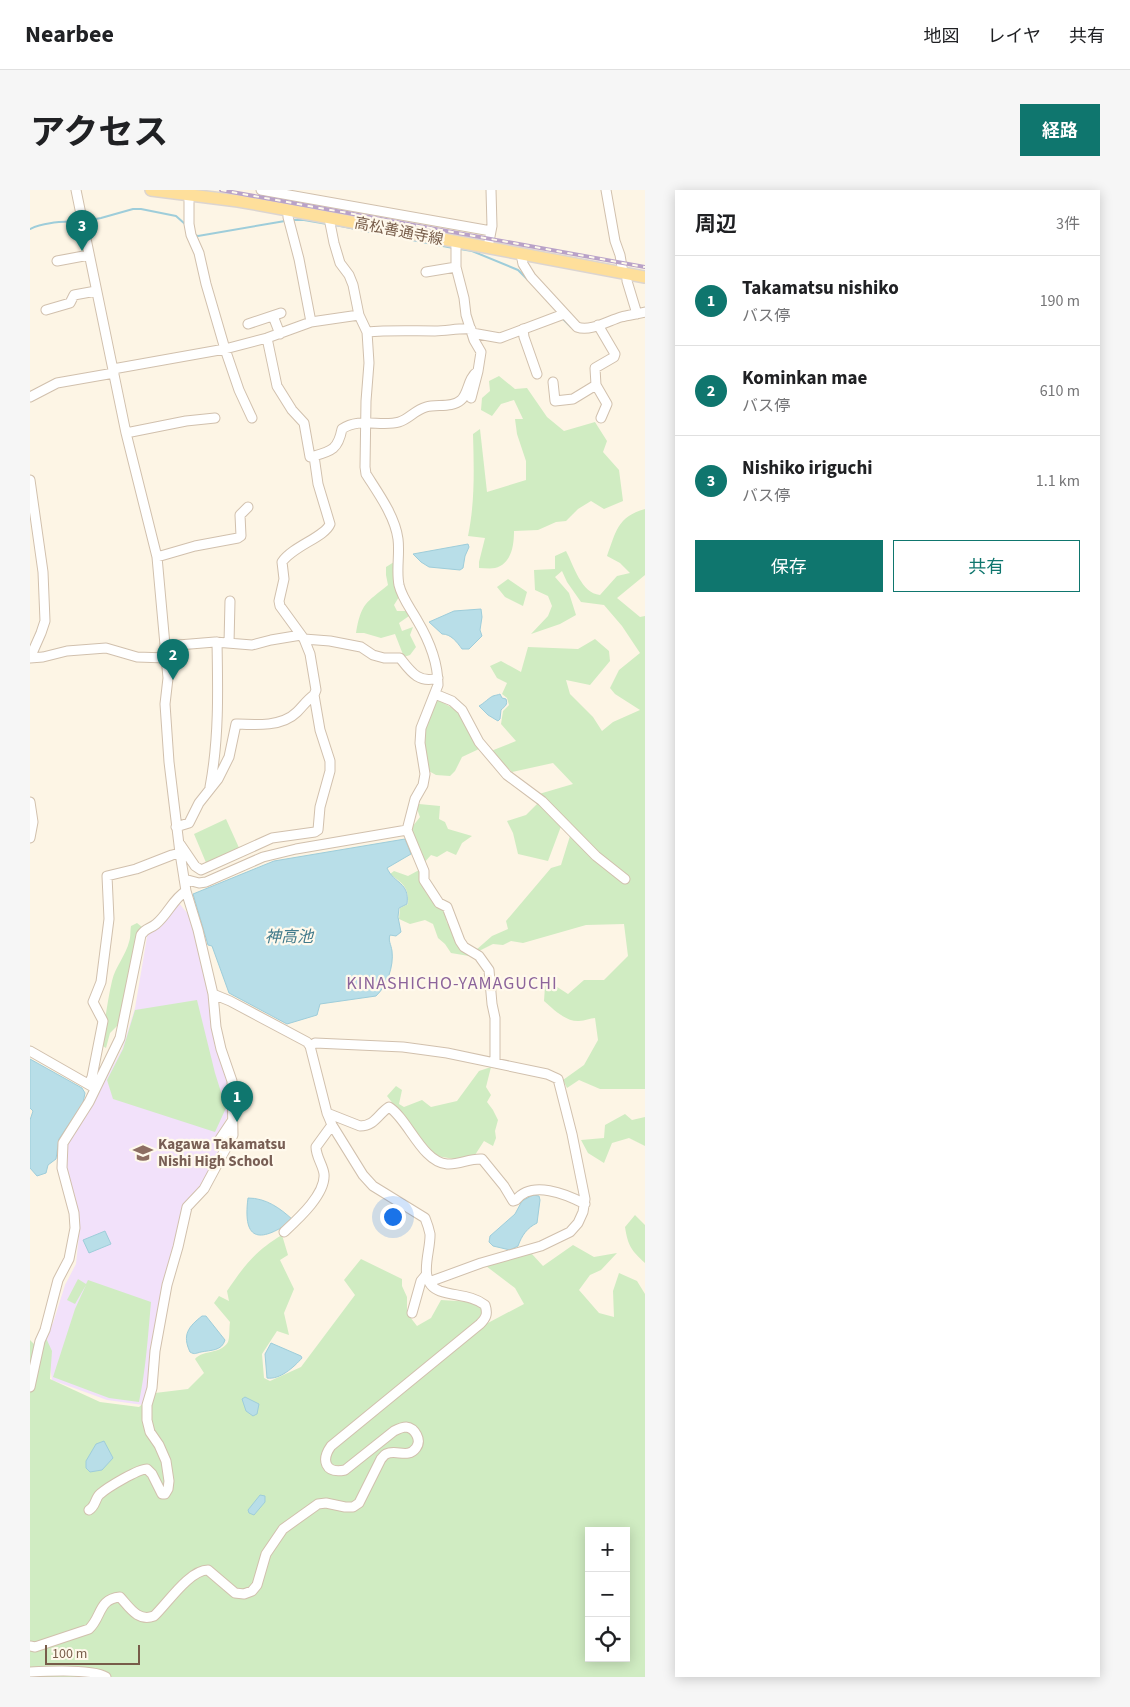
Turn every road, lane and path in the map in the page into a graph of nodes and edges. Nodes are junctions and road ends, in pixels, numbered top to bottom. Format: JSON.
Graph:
{"nodes":[{"id":1,"x":76,"y":190,"type":"edge"},
{"id":2,"x":152,"y":190,"type":"edge"},
{"id":3,"x":261,"y":190,"type":"edge"},
{"id":4,"x":491,"y":190,"type":"edge"},
{"id":5,"x":606,"y":190,"type":"edge"},
{"id":6,"x":189,"y":195,"type":"junction"},
{"id":7,"x":288,"y":210,"type":"junction"},
{"id":8,"x":330,"y":218,"type":"junction"},
{"id":9,"x":491,"y":231,"type":"junction"},
{"id":10,"x":456,"y":242,"type":"junction"},
{"id":11,"x":488,"y":247,"type":"junction"},
{"id":12,"x":521,"y":254,"type":"junction"},
{"id":13,"x":89,"y":255,"type":"junction"},
{"id":14,"x":57,"y":261,"type":"dead end"},
{"id":15,"x":456,"y":267,"type":"junction"},
{"id":16,"x":426,"y":272,"type":"dead end"},
{"id":17,"x":625,"y":273,"type":"junction"},
{"id":18,"x":645,"y":277,"type":"edge"},
{"id":19,"x":96,"y":291,"type":"junction"},
{"id":20,"x":46,"y":310,"type":"dead end"},
{"id":21,"x":641,"y":313,"type":"edge"},
{"id":22,"x":564,"y":314,"type":"junction"},
{"id":23,"x":359,"y":315,"type":"junction"},
{"id":24,"x":311,"y":322,"type":"junction"},
{"id":25,"x":248,"y":324,"type":"dead end"},
{"id":26,"x":598,"y":325,"type":"junction"},
{"id":27,"x":523,"y":330,"type":"junction"},
{"id":28,"x":471,"y":331,"type":"junction"},
{"id":29,"x":367,"y":332,"type":"junction"},
{"id":30,"x":280,"y":334,"type":"junction"},
{"id":31,"x":266,"y":338,"type":"junction"},
{"id":32,"x":225,"y":349,"type":"junction"},
{"id":33,"x":478,"y":370,"type":"junction"},
{"id":34,"x":113,"y":371,"type":"junction"},
{"id":35,"x":537,"y":374,"type":"dead end"},
{"id":36,"x":553,"y":382,"type":"dead end"},
{"id":37,"x":596,"y":385,"type":"junction"},
{"id":38,"x":30,"y":397,"type":"edge"},
{"id":39,"x":471,"y":398,"type":"dead end"},
{"id":40,"x":215,"y":418,"type":"dead end"},
{"id":41,"x":252,"y":418,"type":"dead end"},
{"id":42,"x":601,"y":418,"type":"dead end"},
{"id":43,"x":366,"y":422,"type":"junction"},
{"id":44,"x":126,"y":433,"type":"junction"},
{"id":45,"x":314,"y":456,"type":"junction"},
{"id":46,"x":30,"y":480,"type":"edge"},
{"id":47,"x":248,"y":507,"type":"dead end"},
{"id":48,"x":35,"y":546,"type":"edge"},
{"id":49,"x":157,"y":557,"type":"junction"},
{"id":50,"x":230,"y":601,"type":"dead end"},
{"id":51,"x":302,"y":637,"type":"junction"},
{"id":52,"x":217,"y":642,"type":"junction"},
{"id":53,"x":229,"y":643,"type":"junction"},
{"id":54,"x":166,"y":646,"type":"junction"},
{"id":55,"x":30,"y":658,"type":"edge"},
{"id":56,"x":166,"y":658,"type":"junction"},
{"id":57,"x":438,"y":678,"type":"junction"},
{"id":58,"x":435,"y":694,"type":"junction"},
{"id":59,"x":314,"y":696,"type":"junction"},
{"id":60,"x":210,"y":790,"type":"junction"},
{"id":61,"x":31,"y":808,"type":"edge"},
{"id":62,"x":176,"y":827,"type":"junction"},
{"id":63,"x":407,"y":830,"type":"junction"},
{"id":64,"x":30,"y":838,"type":"edge"},
{"id":65,"x":178,"y":841,"type":"junction"},
{"id":66,"x":180,"y":853,"type":"junction"},
{"id":67,"x":625,"y":878,"type":"dead end"},
{"id":68,"x":184,"y":879,"type":"junction"},
{"id":69,"x":186,"y":891,"type":"junction"},
{"id":70,"x":213,"y":994,"type":"junction"},
{"id":71,"x":310,"y":1046,"type":"junction"},
{"id":72,"x":30,"y":1051,"type":"edge"},
{"id":73,"x":495,"y":1063,"type":"junction"},
{"id":74,"x":92,"y":1086,"type":"junction"},
{"id":75,"x":327,"y":1113,"type":"junction"},
{"id":76,"x":232,"y":1121,"type":"junction"},
{"id":77,"x":332,"y":1125,"type":"junction"},
{"id":78,"x":220,"y":1138,"type":"dead end"},
{"id":79,"x":585,"y":1204,"type":"junction"},
{"id":80,"x":284,"y":1232,"type":"dead end"},
{"id":81,"x":428,"y":1278,"type":"junction"},
{"id":82,"x":412,"y":1312,"type":"dead end"},
{"id":83,"x":30,"y":1387,"type":"edge"},
{"id":84,"x":89,"y":1510,"type":"dead end"},
{"id":85,"x":30,"y":1646,"type":"edge"},
{"id":86,"x":30,"y":1672,"type":"edge"},
{"id":87,"x":106,"y":1677,"type":"edge"}],
"edges":[{"from":1,"to":13,"type":"street"},
{"from":2,"to":6,"type":"main road","name":"高松善通寺線"},
{"from":3,"to":9,"type":"street"},
{"from":4,"to":9,"type":"street"},
{"from":5,"to":17,"type":"street"},
{"from":6,"to":7,"type":"main road","name":"高松善通寺線"},
{"from":6,"to":32,"type":"street"},
{"from":7,"to":8,"type":"main road","name":"高松善通寺線"},
{"from":7,"to":24,"type":"street"},
{"from":8,"to":10,"type":"main road","name":"高松善通寺線"},
{"from":8,"to":23,"type":"street"},
{"from":9,"to":11,"type":"street"},
{"from":10,"to":11,"type":"main road","name":"高松善通寺線"},
{"from":10,"to":15,"type":"street"},
{"from":11,"to":12,"type":"main road","name":"高松善通寺線"},
{"from":12,"to":17,"type":"main road","name":"高松善通寺線"},
{"from":12,"to":22,"type":"street"},
{"from":13,"to":14,"type":"street"},
{"from":13,"to":19,"type":"street"},
{"from":15,"to":16,"type":"street"},
{"from":15,"to":28,"type":"street"},
{"from":17,"to":18,"type":"main road","name":"高松善通寺線"},
{"from":17,"to":21,"type":"street"},
{"from":19,"to":20,"type":"street"},
{"from":19,"to":34,"type":"street"},
{"from":21,"to":26,"type":"street"},
{"from":22,"to":26,"type":"street"},
{"from":22,"to":27,"type":"street"},
{"from":23,"to":24,"type":"street"},
{"from":23,"to":29,"type":"street"},
{"from":24,"to":30,"type":"street"},
{"from":25,"to":30,"type":"street"},
{"from":26,"to":37,"type":"street"},
{"from":27,"to":28,"type":"street"},
{"from":27,"to":35,"type":"street"},
{"from":28,"to":29,"type":"street"},
{"from":28,"to":33,"type":"street"},
{"from":29,"to":43,"type":"street"},
{"from":30,"to":31,"type":"street"},
{"from":31,"to":32,"type":"street"},
{"from":31,"to":45,"type":"street"},
{"from":32,"to":34,"type":"street"},
{"from":32,"to":41,"type":"street"},
{"from":33,"to":39,"type":"street"},
{"from":33,"to":43,"type":"street"},
{"from":34,"to":38,"type":"street"},
{"from":34,"to":44,"type":"street"},
{"from":36,"to":37,"type":"street"},
{"from":37,"to":42,"type":"street"},
{"from":40,"to":44,"type":"street"},
{"from":43,"to":45,"type":"street"},
{"from":43,"to":57,"type":"street"},
{"from":44,"to":49,"type":"street"},
{"from":45,"to":51,"type":"street"},
{"from":46,"to":48,"type":"street"},
{"from":47,"to":49,"type":"street"},
{"from":48,"to":55,"type":"street"},
{"from":49,"to":54,"type":"street"},
{"from":50,"to":53,"type":"street"},
{"from":51,"to":53,"type":"street"},
{"from":51,"to":57,"type":"street"},
{"from":51,"to":59,"type":"street"},
{"from":52,"to":53,"type":"street"},
{"from":52,"to":54,"type":"street"},
{"from":52,"to":60,"type":"street"},
{"from":54,"to":56,"type":"street"},
{"from":55,"to":56,"type":"street"},
{"from":56,"to":62,"type":"street"},
{"from":57,"to":58,"type":"street"},
{"from":58,"to":63,"type":"street"},
{"from":58,"to":67,"type":"street"},
{"from":59,"to":60,"type":"street"},
{"from":59,"to":65,"type":"street"},
{"from":60,"to":62,"type":"street"},
{"from":61,"to":64,"type":"street"},
{"from":62,"to":65,"type":"street"},
{"from":63,"to":68,"type":"street"},
{"from":63,"to":73,"type":"street"},
{"from":65,"to":66,"type":"street"},
{"from":66,"to":68,"type":"street"},
{"from":66,"to":74,"type":"street"},
{"from":68,"to":69,"type":"street"},
{"from":69,"to":70,"type":"street"},
{"from":69,"to":74,"type":"street"},
{"from":70,"to":71,"type":"street"},
{"from":70,"to":76,"type":"street"},
{"from":71,"to":73,"type":"street"},
{"from":71,"to":75,"type":"street"},
{"from":72,"to":74,"type":"street"},
{"from":73,"to":79,"type":"street"},
{"from":74,"to":83,"type":"street"},
{"from":75,"to":77,"type":"street"},
{"from":75,"to":79,"type":"street"},
{"from":76,"to":78,"type":"street"},
{"from":76,"to":84,"type":"street"},
{"from":77,"to":80,"type":"street"},
{"from":77,"to":81,"type":"street"},
{"from":79,"to":81,"type":"street"},
{"from":81,"to":82,"type":"street"},
{"from":81,"to":85,"type":"street"},
{"from":86,"to":87,"type":"street"}]}
